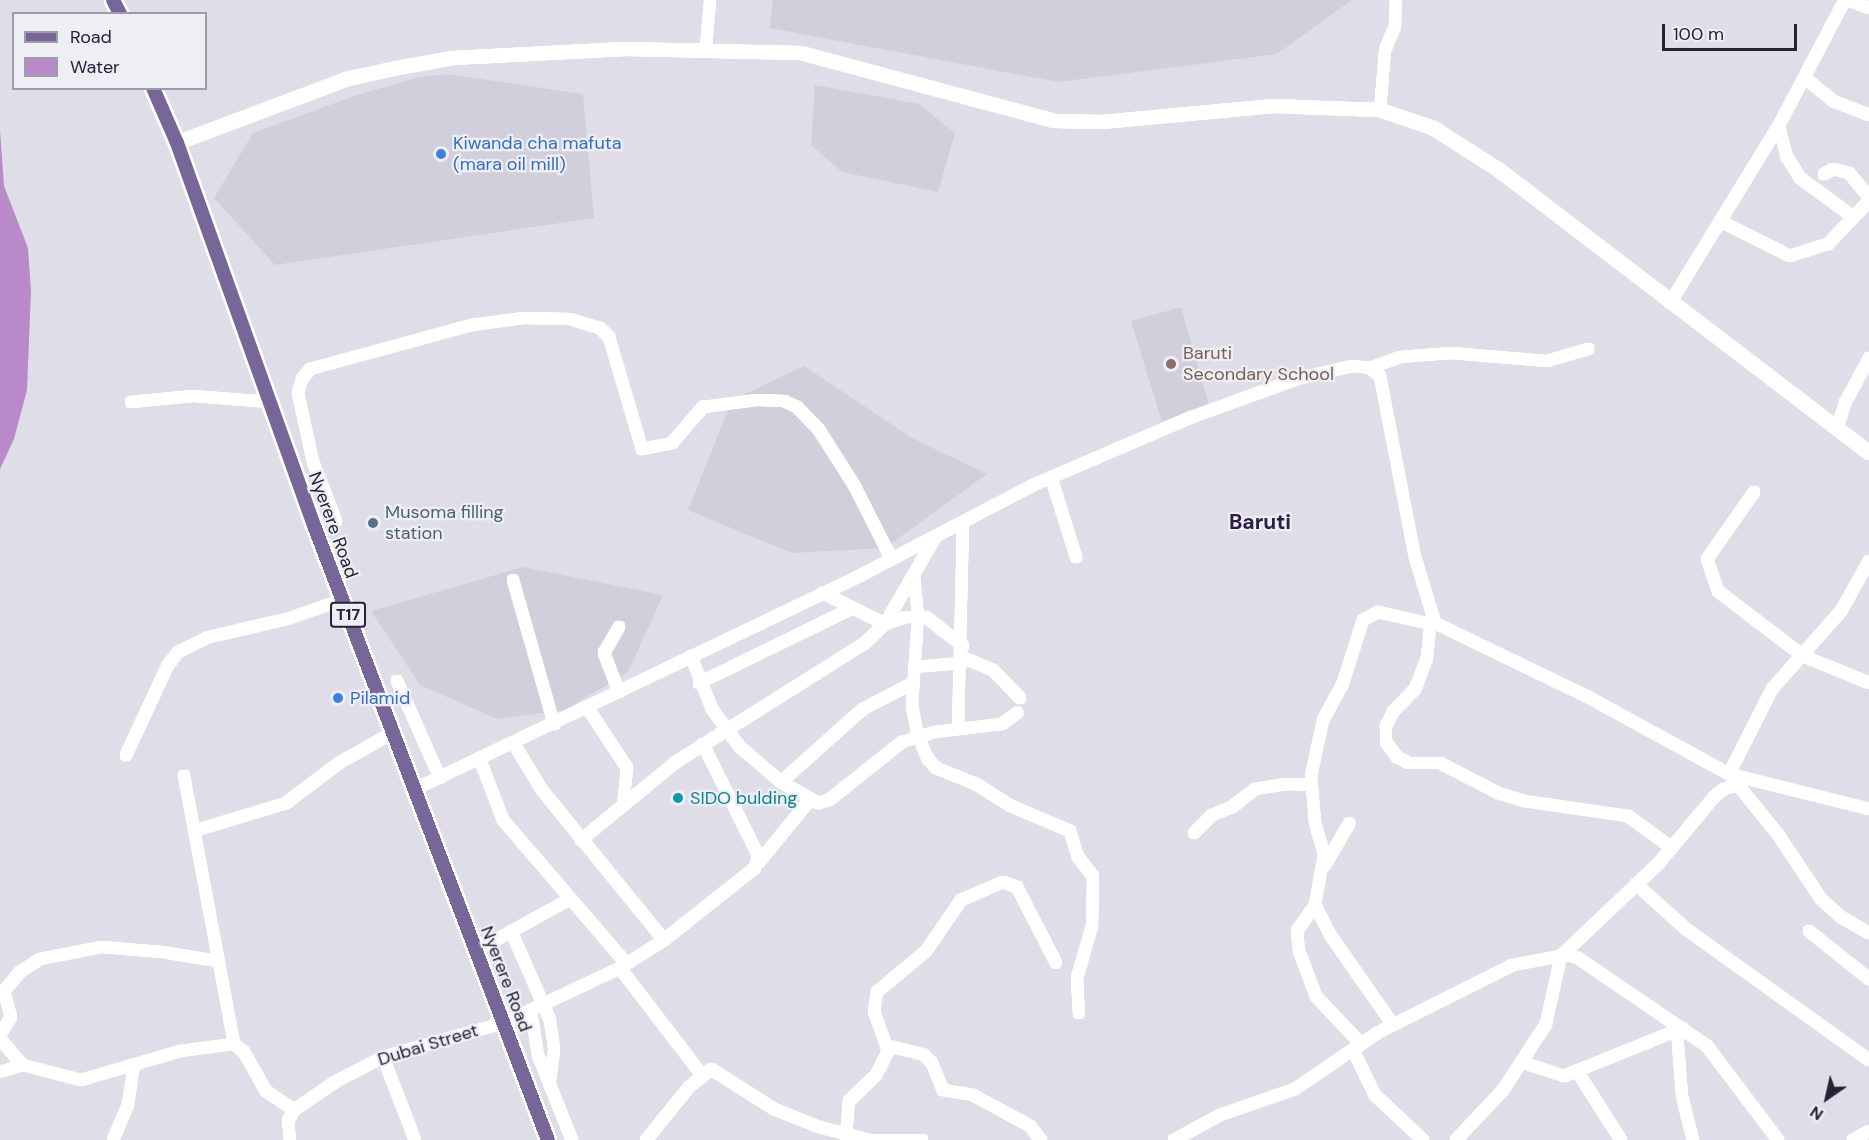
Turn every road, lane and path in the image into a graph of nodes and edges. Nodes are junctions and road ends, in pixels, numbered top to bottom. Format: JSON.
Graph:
{"nodes":[{"id":1,"x":710,"y":0,"type":"edge"},
{"id":2,"x":1396,"y":0,"type":"edge"},
{"id":3,"x":1847,"y":0,"type":"edge"},
{"id":4,"x":1869,"y":8,"type":"edge"},
{"id":5,"x":706,"y":48,"type":"junction"},
{"id":6,"x":1805,"y":78,"type":"junction"},
{"id":7,"x":154,"y":90,"type":"edge"},
{"id":8,"x":1380,"y":110,"type":"junction"},
{"id":9,"x":1869,"y":115,"type":"edge"},
{"id":10,"x":1779,"y":125,"type":"junction"},
{"id":11,"x":177,"y":143,"type":"junction"},
{"id":12,"x":1824,"y":174,"type":"dead end"},
{"id":13,"x":1869,"y":197,"type":"edge"},
{"id":14,"x":1869,"y":201,"type":"edge"},
{"id":15,"x":1852,"y":216,"type":"junction"},
{"id":16,"x":1720,"y":221,"type":"junction"},
{"id":17,"x":1670,"y":303,"type":"junction"},
{"id":18,"x":1588,"y":349,"type":"dead end"},
{"id":19,"x":1869,"y":357,"type":"edge"},
{"id":20,"x":1370,"y":368,"type":"junction"},
{"id":21,"x":131,"y":402,"type":"dead end"},
{"id":22,"x":270,"y":402,"type":"junction"},
{"id":23,"x":1837,"y":429,"type":"junction"},
{"id":24,"x":1869,"y":453,"type":"edge"},
{"id":25,"x":1051,"y":477,"type":"junction"},
{"id":26,"x":1754,"y":492,"type":"dead end"},
{"id":27,"x":336,"y":521,"type":"dead end"},
{"id":28,"x":963,"y":522,"type":"junction"},
{"id":29,"x":936,"y":536,"type":"junction"},
{"id":30,"x":1076,"y":557,"type":"dead end"},
{"id":31,"x":891,"y":558,"type":"junction"},
{"id":32,"x":1869,"y":561,"type":"edge"},
{"id":33,"x":914,"y":576,"type":"junction"},
{"id":34,"x":513,"y":580,"type":"dead end"},
{"id":35,"x":823,"y":593,"type":"junction"},
{"id":36,"x":342,"y":600,"type":"junction"},
{"id":37,"x":851,"y":609,"type":"junction"},
{"id":38,"x":918,"y":616,"type":"junction"},
{"id":39,"x":1431,"y":620,"type":"junction"},
{"id":40,"x":885,"y":624,"type":"junction"},
{"id":41,"x":619,"y":627,"type":"dead end"},
{"id":42,"x":963,"y":646,"type":"junction"},
{"id":43,"x":691,"y":656,"type":"junction"},
{"id":44,"x":1803,"y":656,"type":"junction"},
{"id":45,"x":962,"y":660,"type":"junction"},
{"id":46,"x":914,"y":667,"type":"junction"},
{"id":47,"x":397,"y":681,"type":"dead end"},
{"id":48,"x":699,"y":683,"type":"junction"},
{"id":49,"x":1869,"y":683,"type":"edge"},
{"id":50,"x":911,"y":684,"type":"junction"},
{"id":51,"x":619,"y":692,"type":"junction"},
{"id":52,"x":1020,"y":698,"type":"dead end"},
{"id":53,"x":587,"y":707,"type":"junction"},
{"id":54,"x":1017,"y":713,"type":"dead end"},
{"id":55,"x":554,"y":724,"type":"junction"},
{"id":56,"x":958,"y":729,"type":"junction"},
{"id":57,"x":725,"y":730,"type":"junction"},
{"id":58,"x":392,"y":733,"type":"junction"},
{"id":59,"x":918,"y":736,"type":"junction"},
{"id":60,"x":514,"y":744,"type":"junction"},
{"id":61,"x":703,"y":744,"type":"junction"},
{"id":62,"x":126,"y":755,"type":"dead end"},
{"id":63,"x":480,"y":760,"type":"junction"},
{"id":64,"x":1729,"y":774,"type":"junction"},
{"id":65,"x":184,"y":776,"type":"dead end"},
{"id":66,"x":440,"y":778,"type":"junction"},
{"id":67,"x":781,"y":782,"type":"junction"},
{"id":68,"x":1310,"y":785,"type":"junction"},
{"id":69,"x":1738,"y":785,"type":"junction"},
{"id":70,"x":413,"y":790,"type":"junction"},
{"id":71,"x":809,"y":801,"type":"junction"},
{"id":72,"x":623,"y":806,"type":"junction"},
{"id":73,"x":1869,"y":809,"type":"edge"},
{"id":74,"x":1349,"y":824,"type":"dead end"},
{"id":75,"x":194,"y":831,"type":"junction"},
{"id":76,"x":1194,"y":833,"type":"dead end"},
{"id":77,"x":581,"y":840,"type":"junction"},
{"id":78,"x":1672,"y":848,"type":"junction"},
{"id":79,"x":759,"y":862,"type":"junction"},
{"id":80,"x":1323,"y":868,"type":"junction"},
{"id":81,"x":1636,"y":884,"type":"junction"},
{"id":82,"x":570,"y":899,"type":"junction"},
{"id":83,"x":1316,"y":905,"type":"junction"},
{"id":84,"x":511,"y":931,"type":"junction"},
{"id":85,"x":1809,"y":931,"type":"dead end"},
{"id":86,"x":1869,"y":933,"type":"edge"},
{"id":87,"x":664,"y":940,"type":"junction"},
{"id":88,"x":476,"y":951,"type":"junction"},
{"id":89,"x":1560,"y":956,"type":"junction"},
{"id":90,"x":217,"y":961,"type":"junction"},
{"id":91,"x":1056,"y":963,"type":"dead end"},
{"id":92,"x":623,"y":965,"type":"junction"},
{"id":93,"x":1869,"y":979,"type":"edge"},
{"id":94,"x":545,"y":1005,"type":"junction"},
{"id":95,"x":531,"y":1011,"type":"junction"},
{"id":96,"x":1079,"y":1013,"type":"dead end"},
{"id":97,"x":503,"y":1023,"type":"junction"},
{"id":98,"x":1393,"y":1025,"type":"junction"},
{"id":99,"x":1680,"y":1029,"type":"junction"},
{"id":100,"x":0,"y":1037,"type":"edge"},
{"id":101,"x":234,"y":1044,"type":"junction"},
{"id":102,"x":1361,"y":1044,"type":"junction"},
{"id":103,"x":889,"y":1046,"type":"junction"},
{"id":104,"x":1354,"y":1052,"type":"junction"},
{"id":105,"x":383,"y":1057,"type":"junction"},
{"id":106,"x":1869,"y":1060,"type":"edge"},
{"id":107,"x":1524,"y":1063,"type":"junction"},
{"id":108,"x":23,"y":1065,"type":"junction"},
{"id":109,"x":134,"y":1065,"type":"junction"},
{"id":110,"x":1577,"y":1071,"type":"junction"},
{"id":111,"x":0,"y":1072,"type":"edge"},
{"id":112,"x":701,"y":1074,"type":"junction"},
{"id":113,"x":550,"y":1084,"type":"junction"},
{"id":114,"x":294,"y":1110,"type":"junction"},
{"id":115,"x":1869,"y":1131,"type":"edge"},
{"id":116,"x":846,"y":1138,"type":"edge"},
{"id":117,"x":113,"y":1140,"type":"edge"},
{"id":118,"x":290,"y":1140,"type":"edge"},
{"id":119,"x":415,"y":1140,"type":"edge"},
{"id":120,"x":548,"y":1140,"type":"edge"},
{"id":121,"x":572,"y":1140,"type":"edge"},
{"id":122,"x":646,"y":1140,"type":"edge"},
{"id":123,"x":870,"y":1140,"type":"edge"},
{"id":124,"x":922,"y":1140,"type":"edge"},
{"id":125,"x":1041,"y":1140,"type":"edge"},
{"id":126,"x":1174,"y":1140,"type":"edge"},
{"id":127,"x":1423,"y":1140,"type":"edge"},
{"id":128,"x":1456,"y":1140,"type":"edge"},
{"id":129,"x":1621,"y":1140,"type":"edge"},
{"id":130,"x":1693,"y":1140,"type":"edge"},
{"id":131,"x":1778,"y":1140,"type":"edge"},
{"id":132,"x":1853,"y":1140,"type":"edge"}],
"edges":[{"from":1,"to":5,"type":"street"},
{"from":2,"to":8,"type":"street"},
{"from":3,"to":4,"type":"street"},
{"from":3,"to":6,"type":"street"},
{"from":5,"to":8,"type":"street"},
{"from":5,"to":11,"type":"street"},
{"from":6,"to":9,"type":"street"},
{"from":6,"to":10,"type":"street"},
{"from":7,"to":11,"type":"main road","name":"Nyerere Road","number":"T17"},
{"from":8,"to":17,"type":"street"},
{"from":10,"to":15,"type":"street"},
{"from":10,"to":16,"type":"street"},
{"from":11,"to":22,"type":"main road","name":"Nyerere Road","number":"T17"},
{"from":12,"to":13,"type":"street"},
{"from":14,"to":15,"type":"street"},
{"from":15,"to":16,"type":"street"},
{"from":16,"to":17,"type":"street"},
{"from":17,"to":23,"type":"street"},
{"from":18,"to":20,"type":"street"},
{"from":19,"to":23,"type":"street"},
{"from":20,"to":25,"type":"street"},
{"from":20,"to":39,"type":"street"},
{"from":21,"to":22,"type":"street"},
{"from":22,"to":36,"type":"main road","name":"Nyerere Road","number":"T17"},
{"from":23,"to":24,"type":"street"},
{"from":25,"to":28,"type":"street"},
{"from":25,"to":30,"type":"street"},
{"from":26,"to":44,"type":"street"},
{"from":27,"to":31,"type":"street"},
{"from":28,"to":29,"type":"street"},
{"from":28,"to":42,"type":"street"},
{"from":29,"to":31,"type":"street"},
{"from":29,"to":33,"type":"street"},
{"from":31,"to":35,"type":"street"},
{"from":32,"to":44,"type":"street"},
{"from":33,"to":38,"type":"street"},
{"from":33,"to":40,"type":"street"},
{"from":34,"to":55,"type":"street"},
{"from":35,"to":37,"type":"street"},
{"from":35,"to":43,"type":"street"},
{"from":36,"to":58,"type":"main road","name":"Nyerere Road","number":"T17"},
{"from":36,"to":62,"type":"street"},
{"from":37,"to":40,"type":"street"},
{"from":37,"to":48,"type":"street"},
{"from":38,"to":40,"type":"street"},
{"from":38,"to":42,"type":"street"},
{"from":38,"to":46,"type":"street"},
{"from":39,"to":64,"type":"street"},
{"from":39,"to":68,"type":"street"},
{"from":39,"to":78,"type":"street"},
{"from":40,"to":57,"type":"street"},
{"from":41,"to":51,"type":"street"},
{"from":42,"to":45,"type":"street"},
{"from":43,"to":48,"type":"street"},
{"from":43,"to":51,"type":"street"},
{"from":44,"to":49,"type":"street"},
{"from":44,"to":64,"type":"street"},
{"from":45,"to":46,"type":"street"},
{"from":45,"to":52,"type":"street"},
{"from":45,"to":56,"type":"street"},
{"from":46,"to":50,"type":"street"},
{"from":47,"to":66,"type":"street"},
{"from":48,"to":57,"type":"street"},
{"from":50,"to":59,"type":"street"},
{"from":50,"to":67,"type":"street"},
{"from":51,"to":53,"type":"street"},
{"from":53,"to":55,"type":"street"},
{"from":53,"to":72,"type":"street"},
{"from":54,"to":56,"type":"street"},
{"from":55,"to":60,"type":"street"},
{"from":56,"to":59,"type":"street"},
{"from":57,"to":61,"type":"street"},
{"from":57,"to":67,"type":"street"},
{"from":58,"to":70,"type":"main road","name":"Nyerere Road","number":"T17"},
{"from":58,"to":75,"type":"street"},
{"from":59,"to":71,"type":"street"},
{"from":59,"to":96,"type":"street"},
{"from":60,"to":63,"type":"street"},
{"from":60,"to":77,"type":"street"},
{"from":61,"to":72,"type":"street"},
{"from":61,"to":79,"type":"street"},
{"from":63,"to":66,"type":"street"},
{"from":63,"to":82,"type":"street"},
{"from":64,"to":69,"type":"street"},
{"from":64,"to":73,"type":"street"},
{"from":65,"to":75,"type":"street"},
{"from":66,"to":70,"type":"street"},
{"from":67,"to":71,"type":"street"},
{"from":68,"to":76,"type":"street"},
{"from":68,"to":80,"type":"street"},
{"from":69,"to":78,"type":"street"},
{"from":69,"to":86,"type":"street"},
{"from":70,"to":88,"type":"main road","name":"Nyerere Road","number":"T17"},
{"from":71,"to":79,"type":"street","name":"Dubai Street"},
{"from":72,"to":77,"type":"street"},
{"from":74,"to":80,"type":"street"},
{"from":75,"to":90,"type":"street"},
{"from":77,"to":87,"type":"street"},
{"from":78,"to":81,"type":"street"},
{"from":79,"to":87,"type":"street","name":"Dubai Street"},
{"from":80,"to":83,"type":"street"},
{"from":81,"to":89,"type":"street"},
{"from":81,"to":106,"type":"street"},
{"from":82,"to":84,"type":"street"},
{"from":82,"to":92,"type":"street"},
{"from":83,"to":98,"type":"street"},
{"from":83,"to":102,"type":"street"},
{"from":84,"to":88,"type":"street"},
{"from":84,"to":94,"type":"street"},
{"from":85,"to":93,"type":"street"},
{"from":87,"to":92,"type":"street","name":"Dubai Street"},
{"from":88,"to":97,"type":"main road","name":"Nyerere Road","number":"T17"},
{"from":89,"to":98,"type":"street"},
{"from":89,"to":99,"type":"street"},
{"from":89,"to":107,"type":"street"},
{"from":90,"to":100,"type":"street"},
{"from":90,"to":101,"type":"street"},
{"from":91,"to":103,"type":"street"},
{"from":92,"to":94,"type":"street","name":"Dubai Street"},
{"from":92,"to":112,"type":"street"},
{"from":94,"to":95,"type":"street","name":"Dubai Street"},
{"from":94,"to":113,"type":"street"},
{"from":95,"to":97,"type":"street","name":"Dubai Street"},
{"from":95,"to":113,"type":"street"},
{"from":97,"to":105,"type":"street","name":"Dubai Street"},
{"from":97,"to":120,"type":"main road","name":"Nyerere Road","number":"T17"},
{"from":98,"to":102,"type":"street"},
{"from":99,"to":110,"type":"street"},
{"from":99,"to":130,"type":"street"},
{"from":99,"to":131,"type":"street"},
{"from":100,"to":108,"type":"street"},
{"from":101,"to":109,"type":"street"},
{"from":101,"to":114,"type":"street"},
{"from":102,"to":104,"type":"street"},
{"from":103,"to":116,"type":"street"},
{"from":103,"to":125,"type":"street"},
{"from":104,"to":126,"type":"street"},
{"from":104,"to":127,"type":"street"},
{"from":105,"to":114,"type":"street","name":"Dubai Street"},
{"from":105,"to":119,"type":"street"},
{"from":107,"to":110,"type":"street"},
{"from":107,"to":128,"type":"street"},
{"from":108,"to":109,"type":"street"},
{"from":108,"to":111,"type":"street"},
{"from":109,"to":117,"type":"street"},
{"from":110,"to":129,"type":"street"},
{"from":112,"to":116,"type":"street"},
{"from":112,"to":122,"type":"street"},
{"from":113,"to":121,"type":"street"},
{"from":114,"to":118,"type":"street"},
{"from":115,"to":132,"type":"street"},
{"from":116,"to":123,"type":"street"},
{"from":123,"to":124,"type":"street"}]}
